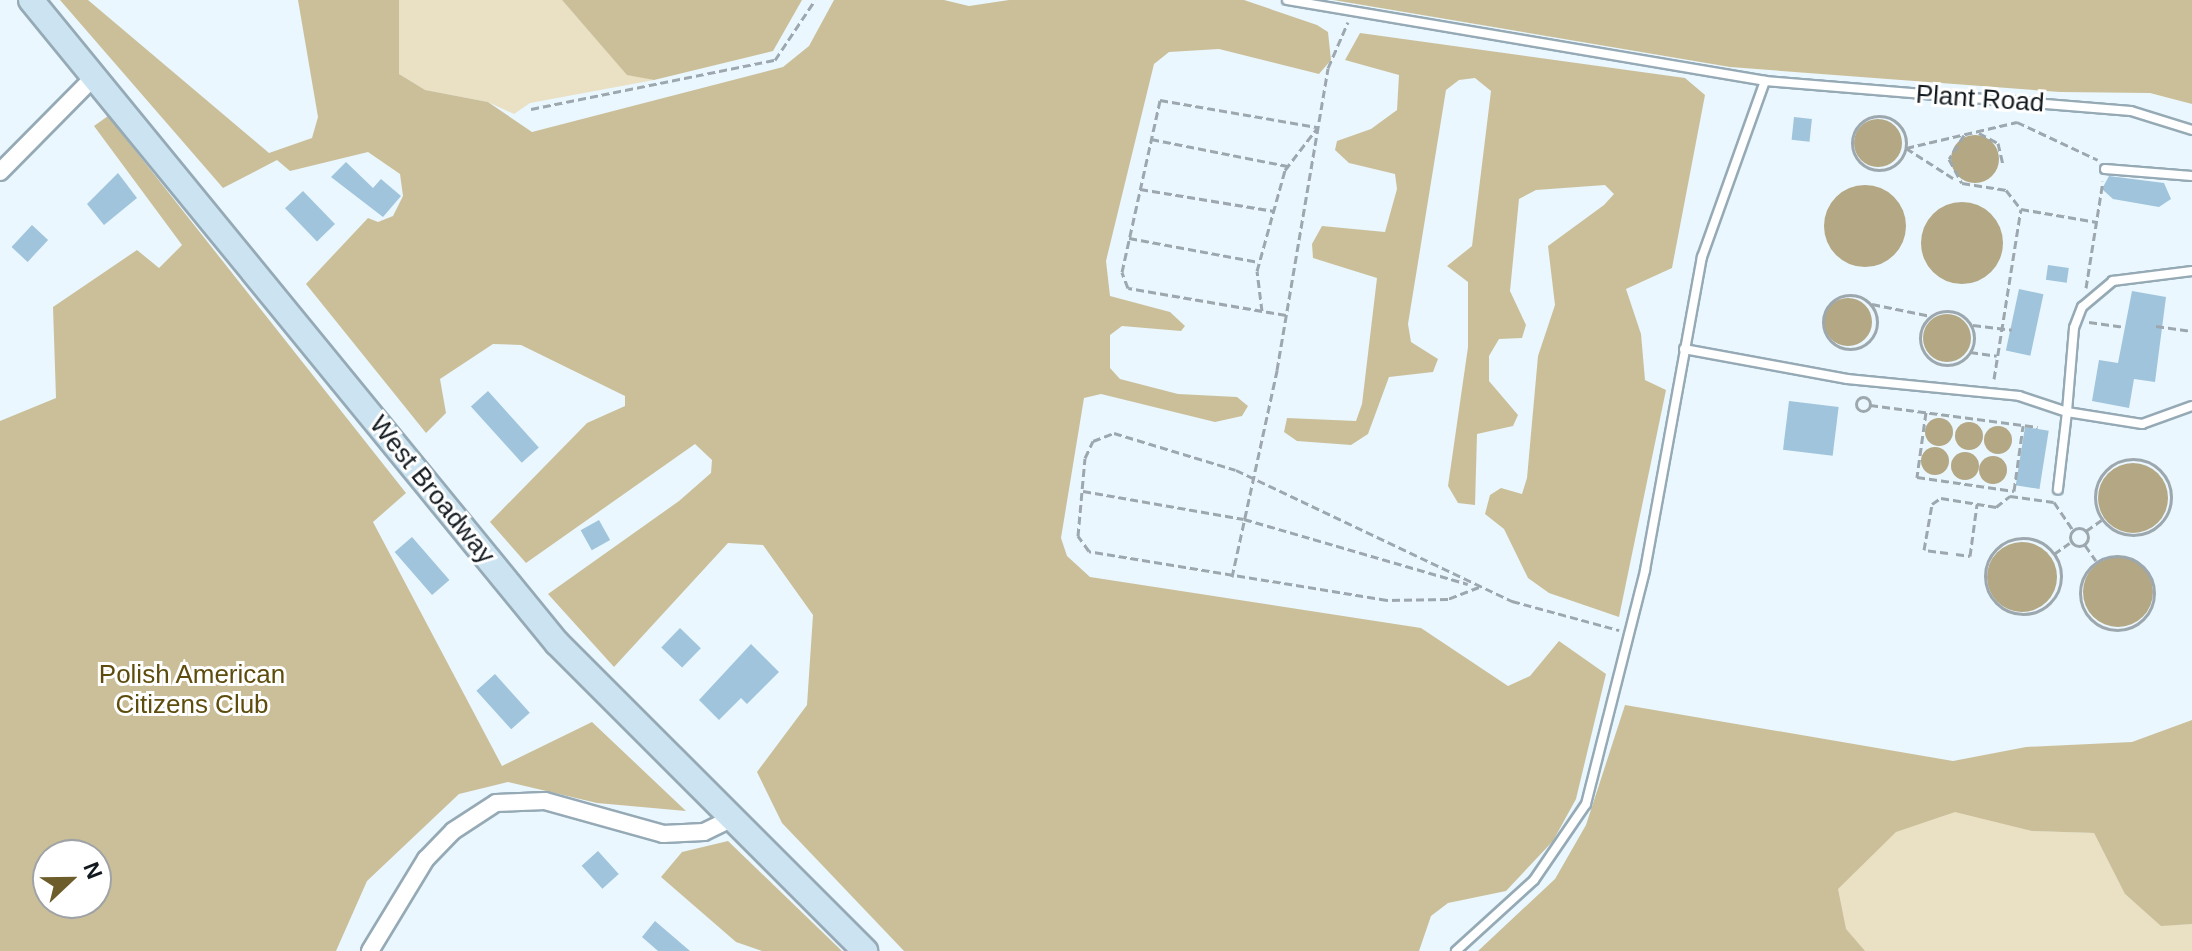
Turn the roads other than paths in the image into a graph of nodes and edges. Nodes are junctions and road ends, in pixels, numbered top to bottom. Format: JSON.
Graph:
{"nodes":[{"id":1,"x":31,"y":0,"type":"edge"},
{"id":2,"x":1287,"y":0,"type":"edge"},
{"id":3,"x":93,"y":78,"type":"junction"},
{"id":4,"x":1765,"y":81,"type":"junction"},
{"id":5,"x":2192,"y":130,"type":"edge"},
{"id":6,"x":2105,"y":169,"type":"road end"},
{"id":7,"x":0,"y":172,"type":"edge"},
{"id":8,"x":2192,"y":176,"type":"edge"},
{"id":9,"x":2192,"y":271,"type":"edge"},
{"id":10,"x":1684,"y":349,"type":"junction"},
{"id":11,"x":2192,"y":406,"type":"edge"},
{"id":12,"x":2067,"y":412,"type":"junction"},
{"id":13,"x":2058,"y":489,"type":"dead end"},
{"id":14,"x":729,"y":820,"type":"junction"},
{"id":15,"x":370,"y":951,"type":"edge"},
{"id":16,"x":865,"y":951,"type":"edge"},
{"id":17,"x":1456,"y":951,"type":"edge"}],
"edges":[{"from":1,"to":3,"type":"main road","name":"West Broadway"},
{"from":2,"to":4,"type":"lane","name":"Plant Road"},
{"from":3,"to":7,"type":"street"},
{"from":3,"to":14,"type":"main road","name":"West Broadway"},
{"from":4,"to":5,"type":"lane","name":"Plant Road"},
{"from":4,"to":10,"type":"lane"},
{"from":6,"to":8,"type":"lane"},
{"from":9,"to":12,"type":"lane"},
{"from":10,"to":12,"type":"lane"},
{"from":10,"to":17,"type":"lane"},
{"from":11,"to":12,"type":"lane"},
{"from":12,"to":13,"type":"lane"},
{"from":14,"to":15,"type":"street"},
{"from":14,"to":16,"type":"main road","name":"West Broadway"}]}
